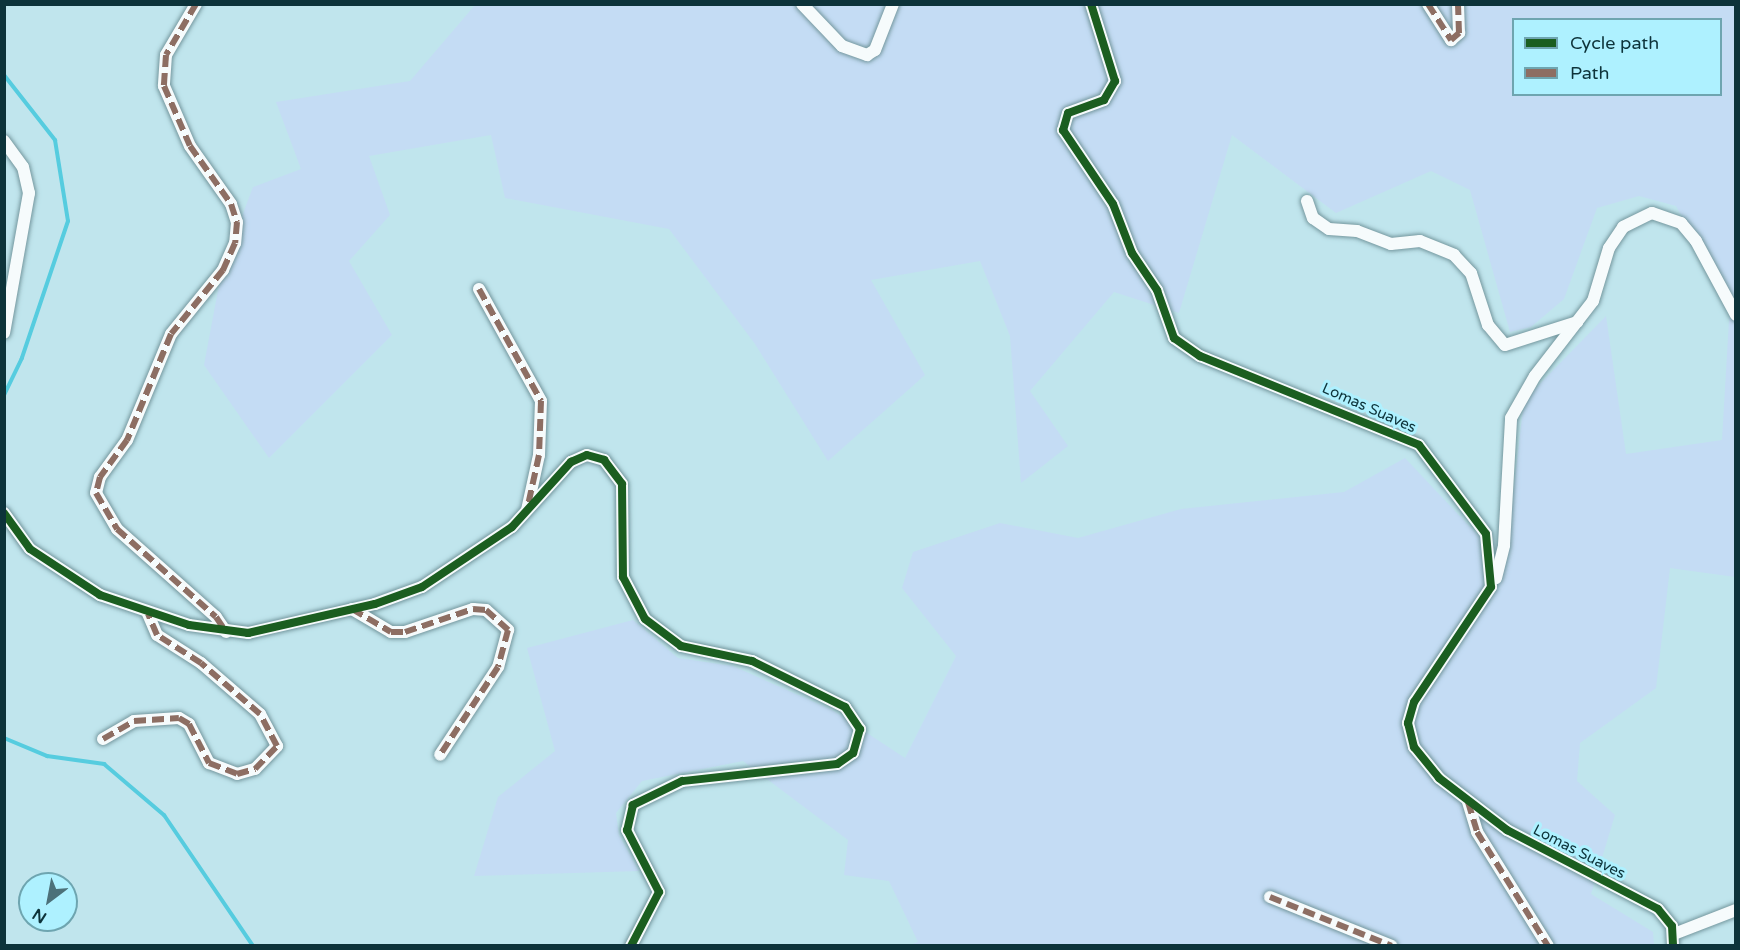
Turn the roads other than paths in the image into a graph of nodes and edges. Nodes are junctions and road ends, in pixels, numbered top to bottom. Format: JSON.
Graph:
{"nodes":[{"id":1,"x":196,"y":4,"type":"edge"},
{"id":2,"x":802,"y":4,"type":"edge"},
{"id":3,"x":893,"y":4,"type":"edge"},
{"id":4,"x":1091,"y":4,"type":"edge"},
{"id":5,"x":1428,"y":4,"type":"edge"},
{"id":6,"x":1458,"y":4,"type":"edge"},
{"id":7,"x":4,"y":141,"type":"edge"},
{"id":8,"x":1307,"y":201,"type":"dead end"},
{"id":9,"x":479,"y":288,"type":"dead end"},
{"id":10,"x":1736,"y":315,"type":"edge"},
{"id":11,"x":7,"y":316,"type":"edge"},
{"id":12,"x":1578,"y":322,"type":"junction"},
{"id":13,"x":4,"y":333,"type":"edge"},
{"id":14,"x":4,"y":513,"type":"edge"},
{"id":15,"x":526,"y":514,"type":"junction"},
{"id":16,"x":1491,"y":587,"type":"junction"},
{"id":17,"x":352,"y":609,"type":"junction"},
{"id":18,"x":148,"y":614,"type":"junction"},
{"id":19,"x":226,"y":632,"type":"junction"},
{"id":20,"x":103,"y":739,"type":"dead end"},
{"id":21,"x":440,"y":755,"type":"dead end"},
{"id":22,"x":1468,"y":802,"type":"junction"},
{"id":23,"x":1270,"y":897,"type":"dead end"},
{"id":24,"x":1736,"y":910,"type":"edge"},
{"id":25,"x":1673,"y":940,"type":"edge"},
{"id":26,"x":631,"y":945,"type":"edge"},
{"id":27,"x":1392,"y":945,"type":"edge"},
{"id":28,"x":1548,"y":945,"type":"edge"}],
"edges":[{"from":1,"to":19,"type":"street"},
{"from":2,"to":3,"type":"street"},
{"from":4,"to":16,"type":"street","name":"Lomas Suaves"},
{"from":5,"to":6,"type":"street"},
{"from":7,"to":11,"type":"street"},
{"from":8,"to":12,"type":"street"},
{"from":9,"to":15,"type":"street"},
{"from":10,"to":12,"type":"street"},
{"from":11,"to":13,"type":"street"},
{"from":12,"to":16,"type":"street"},
{"from":14,"to":18,"type":"street"},
{"from":15,"to":17,"type":"street"},
{"from":15,"to":26,"type":"street"},
{"from":16,"to":22,"type":"street","name":"Lomas Suaves"},
{"from":17,"to":19,"type":"street"},
{"from":17,"to":21,"type":"street"},
{"from":18,"to":19,"type":"street"},
{"from":18,"to":20,"type":"street"},
{"from":22,"to":25,"type":"street","name":"Lomas Suaves"},
{"from":22,"to":28,"type":"street"},
{"from":23,"to":27,"type":"street"},
{"from":24,"to":25,"type":"street"}]}
